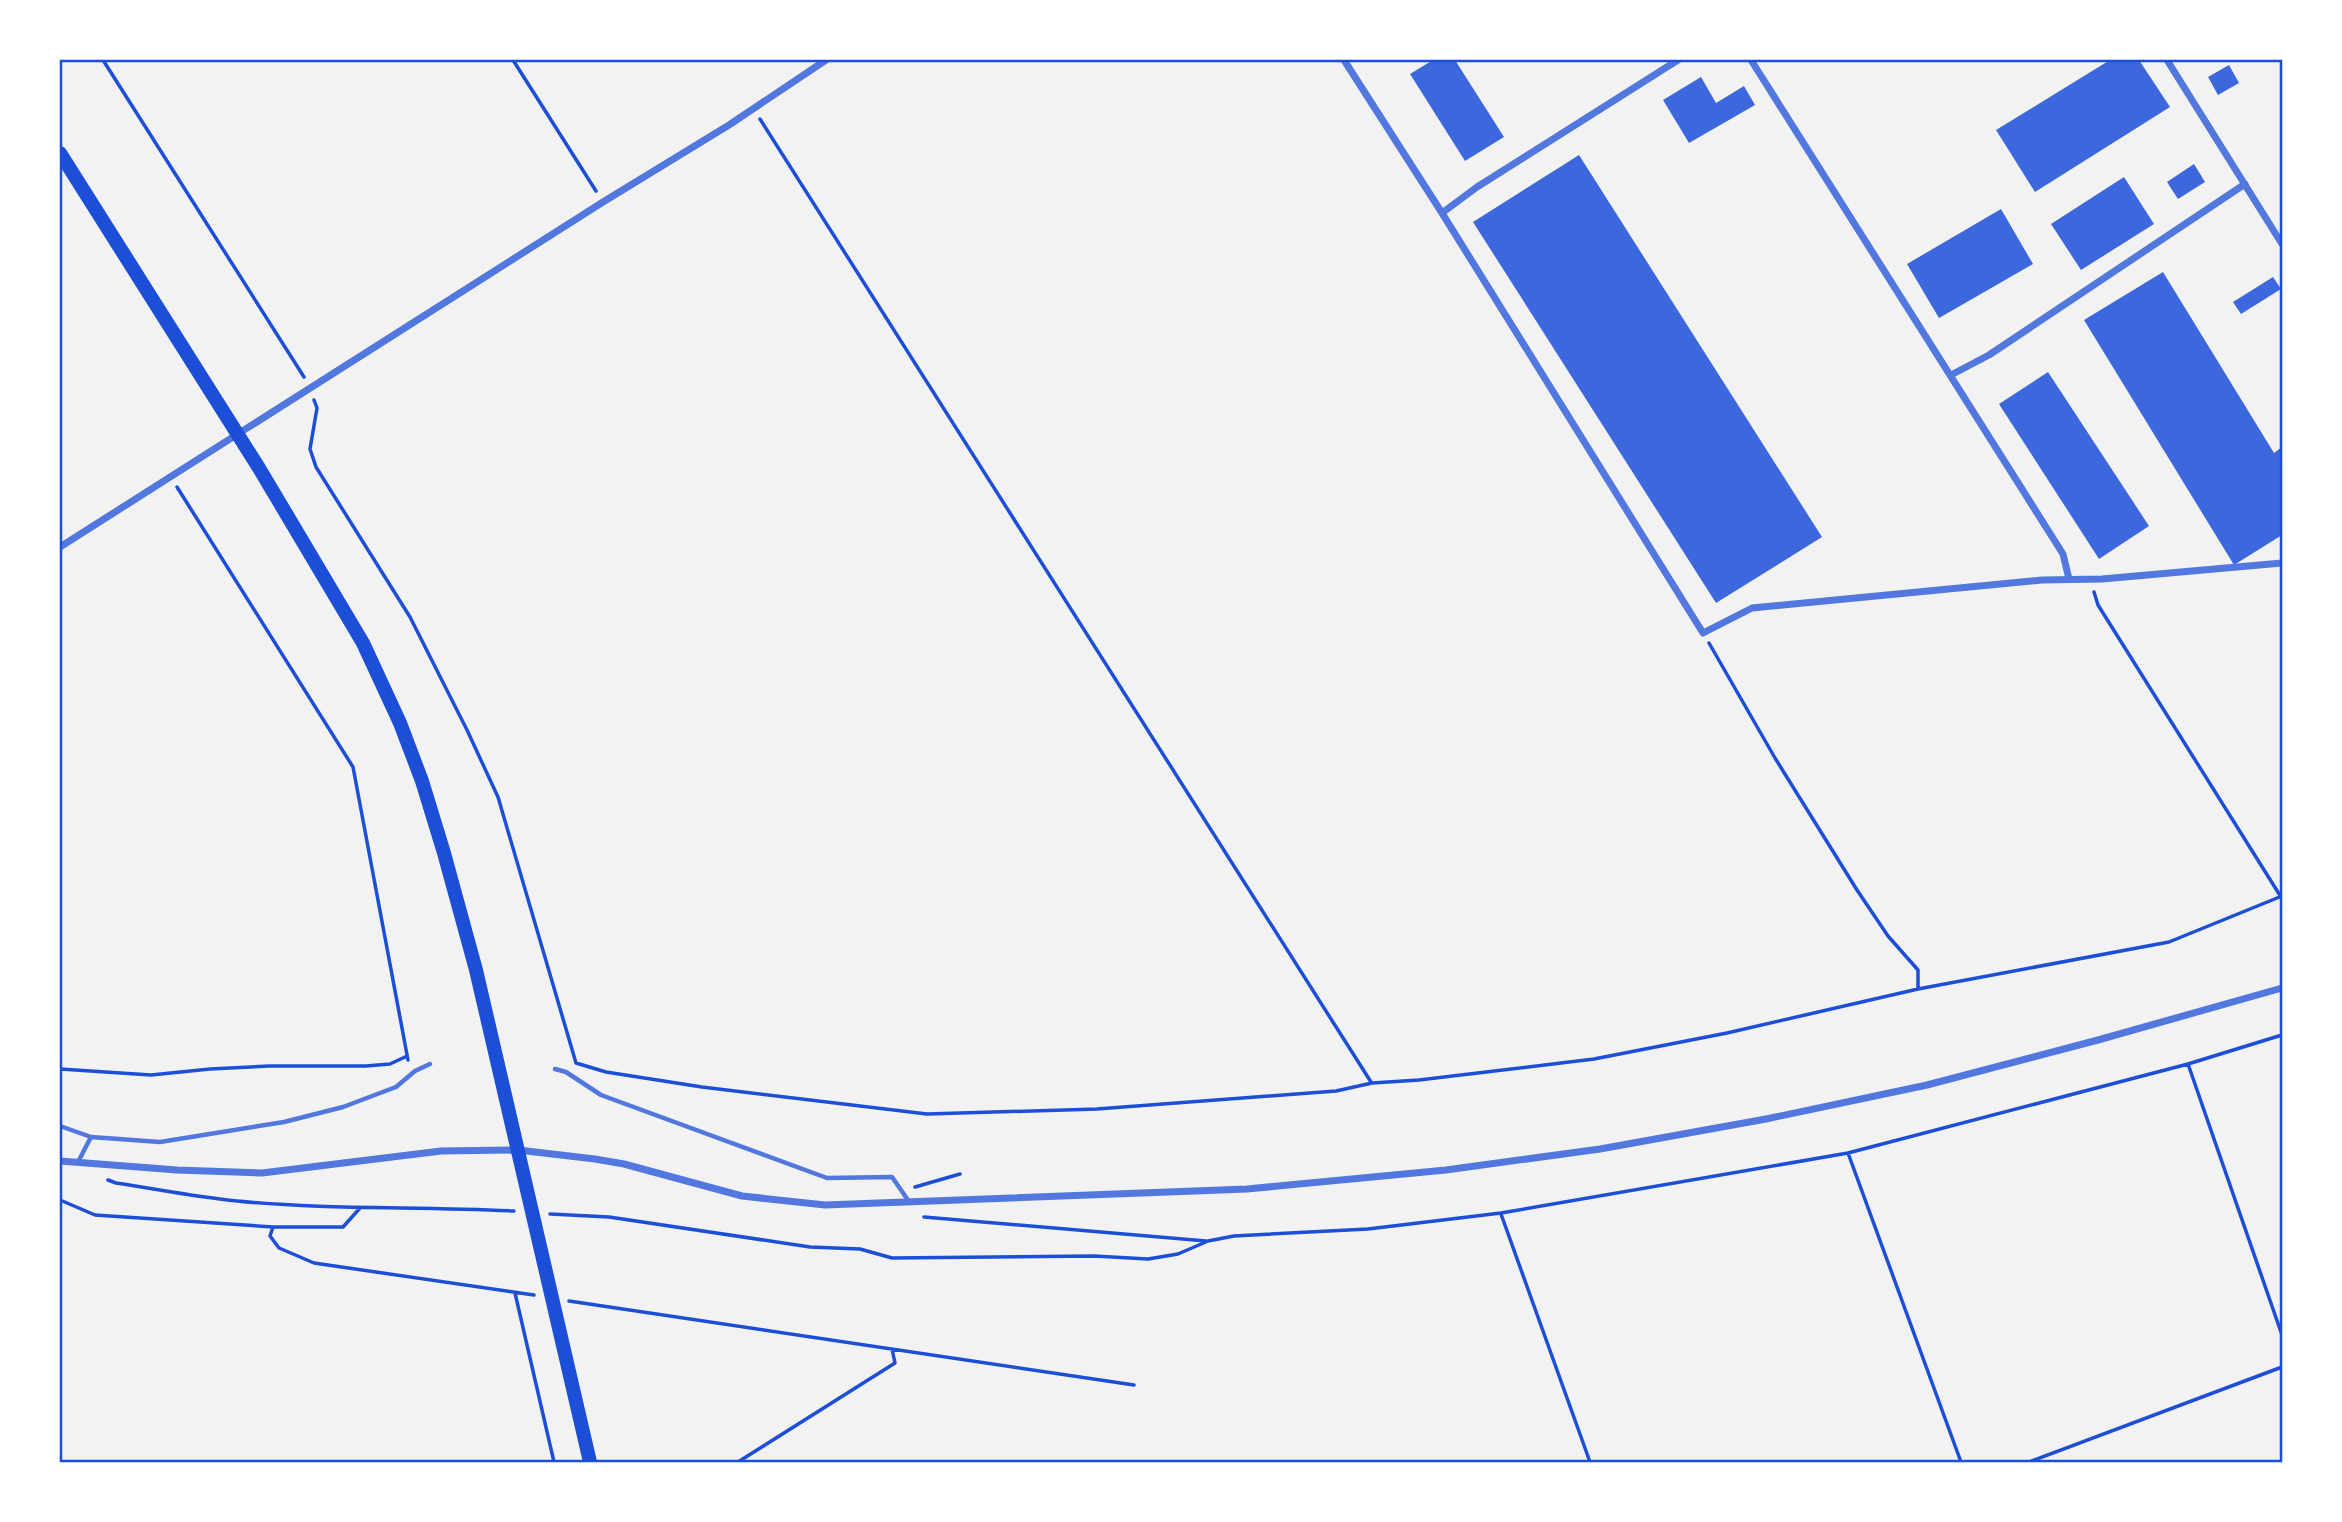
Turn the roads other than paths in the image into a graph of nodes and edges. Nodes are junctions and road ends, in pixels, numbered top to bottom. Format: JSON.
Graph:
{"nodes":[{"id":1,"x":826,"y":60,"type":"edge"},
{"id":2,"x":1344,"y":60,"type":"edge"},
{"id":3,"x":1678,"y":60,"type":"edge"},
{"id":4,"x":1751,"y":60,"type":"edge"},
{"id":5,"x":2167,"y":60,"type":"edge"},
{"id":6,"x":60,"y":153,"type":"edge"},
{"id":7,"x":2245,"y":184,"type":"junction"},
{"id":8,"x":1442,"y":213,"type":"junction"},
{"id":9,"x":2283,"y":244,"type":"edge"},
{"id":10,"x":1951,"y":375,"type":"junction"},
{"id":11,"x":239,"y":435,"type":"junction"},
{"id":12,"x":60,"y":547,"type":"edge"},
{"id":13,"x":2283,"y":563,"type":"edge"},
{"id":14,"x":2069,"y":579,"type":"junction"},
{"id":15,"x":2283,"y":988,"type":"edge"},
{"id":16,"x":430,"y":1064,"type":"dead end"},
{"id":17,"x":555,"y":1069,"type":"dead end"},
{"id":18,"x":60,"y":1128,"type":"edge"},
{"id":19,"x":91,"y":1137,"type":"junction"},
{"id":20,"x":518,"y":1150,"type":"junction"},
{"id":21,"x":60,"y":1161,"type":"edge"},
{"id":22,"x":78,"y":1163,"type":"junction"},
{"id":23,"x":910,"y":1203,"type":"junction"},
{"id":24,"x":590,"y":1462,"type":"edge"}],
"edges":[{"from":1,"to":11,"type":"street"},
{"from":2,"to":8,"type":"street"},
{"from":3,"to":8,"type":"street"},
{"from":4,"to":10,"type":"street"},
{"from":5,"to":7,"type":"street"},
{"from":6,"to":11,"type":"main road"},
{"from":7,"to":9,"type":"street"},
{"from":7,"to":10,"type":"street"},
{"from":8,"to":14,"type":"street"},
{"from":10,"to":14,"type":"street"},
{"from":11,"to":12,"type":"street"},
{"from":11,"to":20,"type":"main road"},
{"from":13,"to":14,"type":"street"},
{"from":15,"to":23,"type":"street"},
{"from":16,"to":19,"type":"lane"},
{"from":17,"to":23,"type":"lane"},
{"from":18,"to":19,"type":"lane"},
{"from":19,"to":22,"type":"lane"},
{"from":20,"to":22,"type":"street"},
{"from":20,"to":23,"type":"street"},
{"from":20,"to":24,"type":"main road"},
{"from":21,"to":22,"type":"street"}]}
